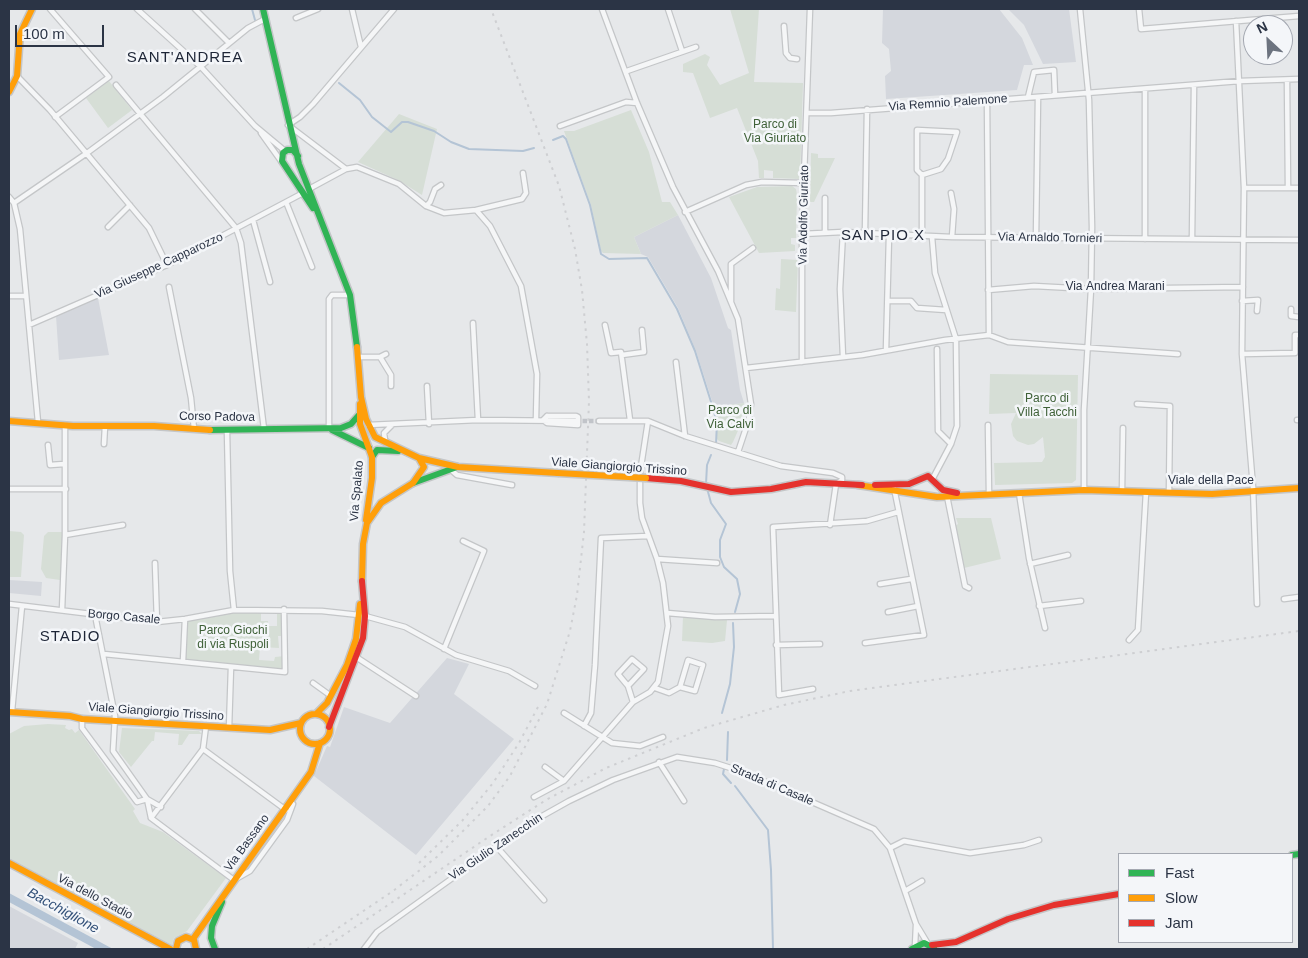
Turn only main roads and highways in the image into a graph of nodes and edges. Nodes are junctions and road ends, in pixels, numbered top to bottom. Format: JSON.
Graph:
{"nodes":[{"id":1,"x":32,"y":9,"type":"edge"},
{"id":2,"x":263,"y":9,"type":"edge"},
{"id":3,"x":9,"y":92,"type":"edge"},
{"id":4,"x":288,"y":125,"type":"junction"},
{"id":5,"x":286,"y":151,"type":"junction"},
{"id":6,"x":298,"y":158,"type":"junction"},
{"id":7,"x":283,"y":163,"type":"junction"},
{"id":8,"x":306,"y":191,"type":"junction"},
{"id":9,"x":361,"y":397,"type":"junction"},
{"id":10,"x":359,"y":415,"type":"junction"},
{"id":11,"x":9,"y":421,"type":"edge"},
{"id":12,"x":329,"y":429,"type":"junction"},
{"id":13,"x":369,"y":448,"type":"junction"},
{"id":14,"x":408,"y":453,"type":"junction"},
{"id":15,"x":372,"y":457,"type":"junction"},
{"id":16,"x":419,"y":458,"type":"junction"},
{"id":17,"x":458,"y":467,"type":"junction"},
{"id":18,"x":918,"y":481,"type":"junction"},
{"id":19,"x":413,"y":483,"type":"junction"},
{"id":20,"x":836,"y":484,"type":"joint"},
{"id":21,"x":936,"y":486,"type":"junction"},
{"id":22,"x":894,"y":488,"type":"junction"},
{"id":23,"x":1299,"y":488,"type":"edge"},
{"id":24,"x":921,"y":494,"type":"junction"},
{"id":25,"x":930,"y":494,"type":"junction"},
{"id":26,"x":964,"y":494,"type":"junction"},
{"id":27,"x":370,"y":498,"type":"junction"},
{"id":28,"x":381,"y":503,"type":"junction"},
{"id":29,"x":364,"y":532,"type":"junction"},
{"id":30,"x":362,"y":615,"type":"junction"},
{"id":31,"x":10,"y":711,"type":"edge"},
{"id":32,"x":316,"y":714,"type":"junction"},
{"id":33,"x":301,"y":723,"type":"junction"},
{"id":34,"x":330,"y":727,"type":"junction"},
{"id":35,"x":310,"y":743,"type":"junction"},
{"id":36,"x":320,"y":743,"type":"junction"},
{"id":37,"x":316,"y":758,"type":"junction"},
{"id":38,"x":9,"y":863,"type":"edge"},
{"id":39,"x":1118,"y":894,"type":"edge"},
{"id":40,"x":223,"y":896,"type":"junction"},
{"id":41,"x":956,"y":942,"type":"junction"},
{"id":42,"x":195,"y":944,"type":"edge"},
{"id":43,"x":932,"y":946,"type":"edge"},
{"id":44,"x":913,"y":948,"type":"edge"},
{"id":45,"x":170,"y":949,"type":"edge"},
{"id":46,"x":176,"y":949,"type":"edge"},
{"id":47,"x":205,"y":949,"type":"edge"},
{"id":48,"x":215,"y":949,"type":"edge"},
{"id":49,"x":947,"y":949,"type":"edge"}],
"edges":[{"from":1,"to":3,"type":"main road"},
{"from":2,"to":4,"type":"main road"},
{"from":4,"to":5,"type":"main road"},
{"from":4,"to":6,"type":"main road"},
{"from":5,"to":6,"type":"main road"},
{"from":5,"to":7,"type":"main road"},
{"from":6,"to":7,"type":"main road"},
{"from":6,"to":8,"type":"main road"},
{"from":7,"to":8,"type":"main road"},
{"from":8,"to":9,"type":"main road"},
{"from":9,"to":10,"type":"main road","name":"Via Spalato"},
{"from":9,"to":14,"type":"main road","name":"Viale Giangiorgio Trissino"},
{"from":10,"to":12,"type":"main road","name":"Corso Padova"},
{"from":10,"to":13,"type":"main road","name":"Via Spalato"},
{"from":11,"to":12,"type":"main road","name":"Corso Padova"},
{"from":12,"to":13,"type":"main road","name":"Corso Padova"},
{"from":13,"to":15,"type":"main road","name":"Via Spalato"},
{"from":14,"to":15,"type":"main road"},
{"from":14,"to":16,"type":"main road","name":"Viale Giangiorgio Trissino"},
{"from":15,"to":27,"type":"main road","name":"Via Spalato"},
{"from":16,"to":17,"type":"main road","name":"Viale Giangiorgio Trissino"},
{"from":16,"to":19,"type":"main road"},
{"from":17,"to":19,"type":"main road","name":"Viale Giangiorgio Trissino"},
{"from":17,"to":20,"type":"main road","name":"Viale Giangiorgio Trissino","bridge":true},
{"from":18,"to":21,"type":"main road","name":"Viale della Pace"},
{"from":18,"to":22,"type":"main road","name":"Viale della Pace"},
{"from":18,"to":24,"type":"main road"},
{"from":19,"to":28,"type":"main road","name":"Viale Giangiorgio Trissino"},
{"from":20,"to":22,"type":"main road","name":"Viale della Pace"},
{"from":21,"to":25,"type":"main road"},
{"from":21,"to":26,"type":"main road","name":"Viale della Pace"},
{"from":22,"to":24,"type":"main road","name":"Viale della Pace"},
{"from":23,"to":26,"type":"main road","name":"Viale della Pace"},
{"from":24,"to":25,"type":"main road","name":"Viale della Pace"},
{"from":25,"to":26,"type":"main road","name":"Viale della Pace"},
{"from":27,"to":28,"type":"main road"},
{"from":27,"to":29,"type":"main road","name":"Via Spalato"},
{"from":28,"to":29,"type":"main road","name":"Viale Giangiorgio Trissino"},
{"from":29,"to":30,"type":"main road","name":"Viale Giangiorgio Trissino"},
{"from":30,"to":32,"type":"main road","name":"Viale Giangiorgio Trissino"},
{"from":30,"to":34,"type":"main road","name":"Viale Giangiorgio Trissino"},
{"from":31,"to":33,"type":"main road","name":"Viale Giangiorgio Trissino"},
{"from":32,"to":33,"type":"main road","name":"Viale Giangiorgio Trissino"},
{"from":32,"to":34,"type":"main road"},
{"from":33,"to":35,"type":"main road"},
{"from":34,"to":36,"type":"main road","name":"Viale Giangiorgio Trissino"},
{"from":35,"to":36,"type":"main road"},
{"from":35,"to":37,"type":"main road"},
{"from":36,"to":37,"type":"main road","name":"Viale Giangiorgio Trissino"},
{"from":37,"to":40,"type":"main road","name":"Via Bassano"},
{"from":38,"to":45,"type":"main road","name":"Via dello Stadio"},
{"from":39,"to":41,"type":"main road"},
{"from":40,"to":42,"type":"main road","name":"Via Bassano"},
{"from":40,"to":48,"type":"main road"},
{"from":41,"to":43,"type":"main road"},
{"from":41,"to":49,"type":"main road"},
{"from":42,"to":46,"type":"main road"},
{"from":42,"to":47,"type":"main road"},
{"from":43,"to":44,"type":"main road"}]}
